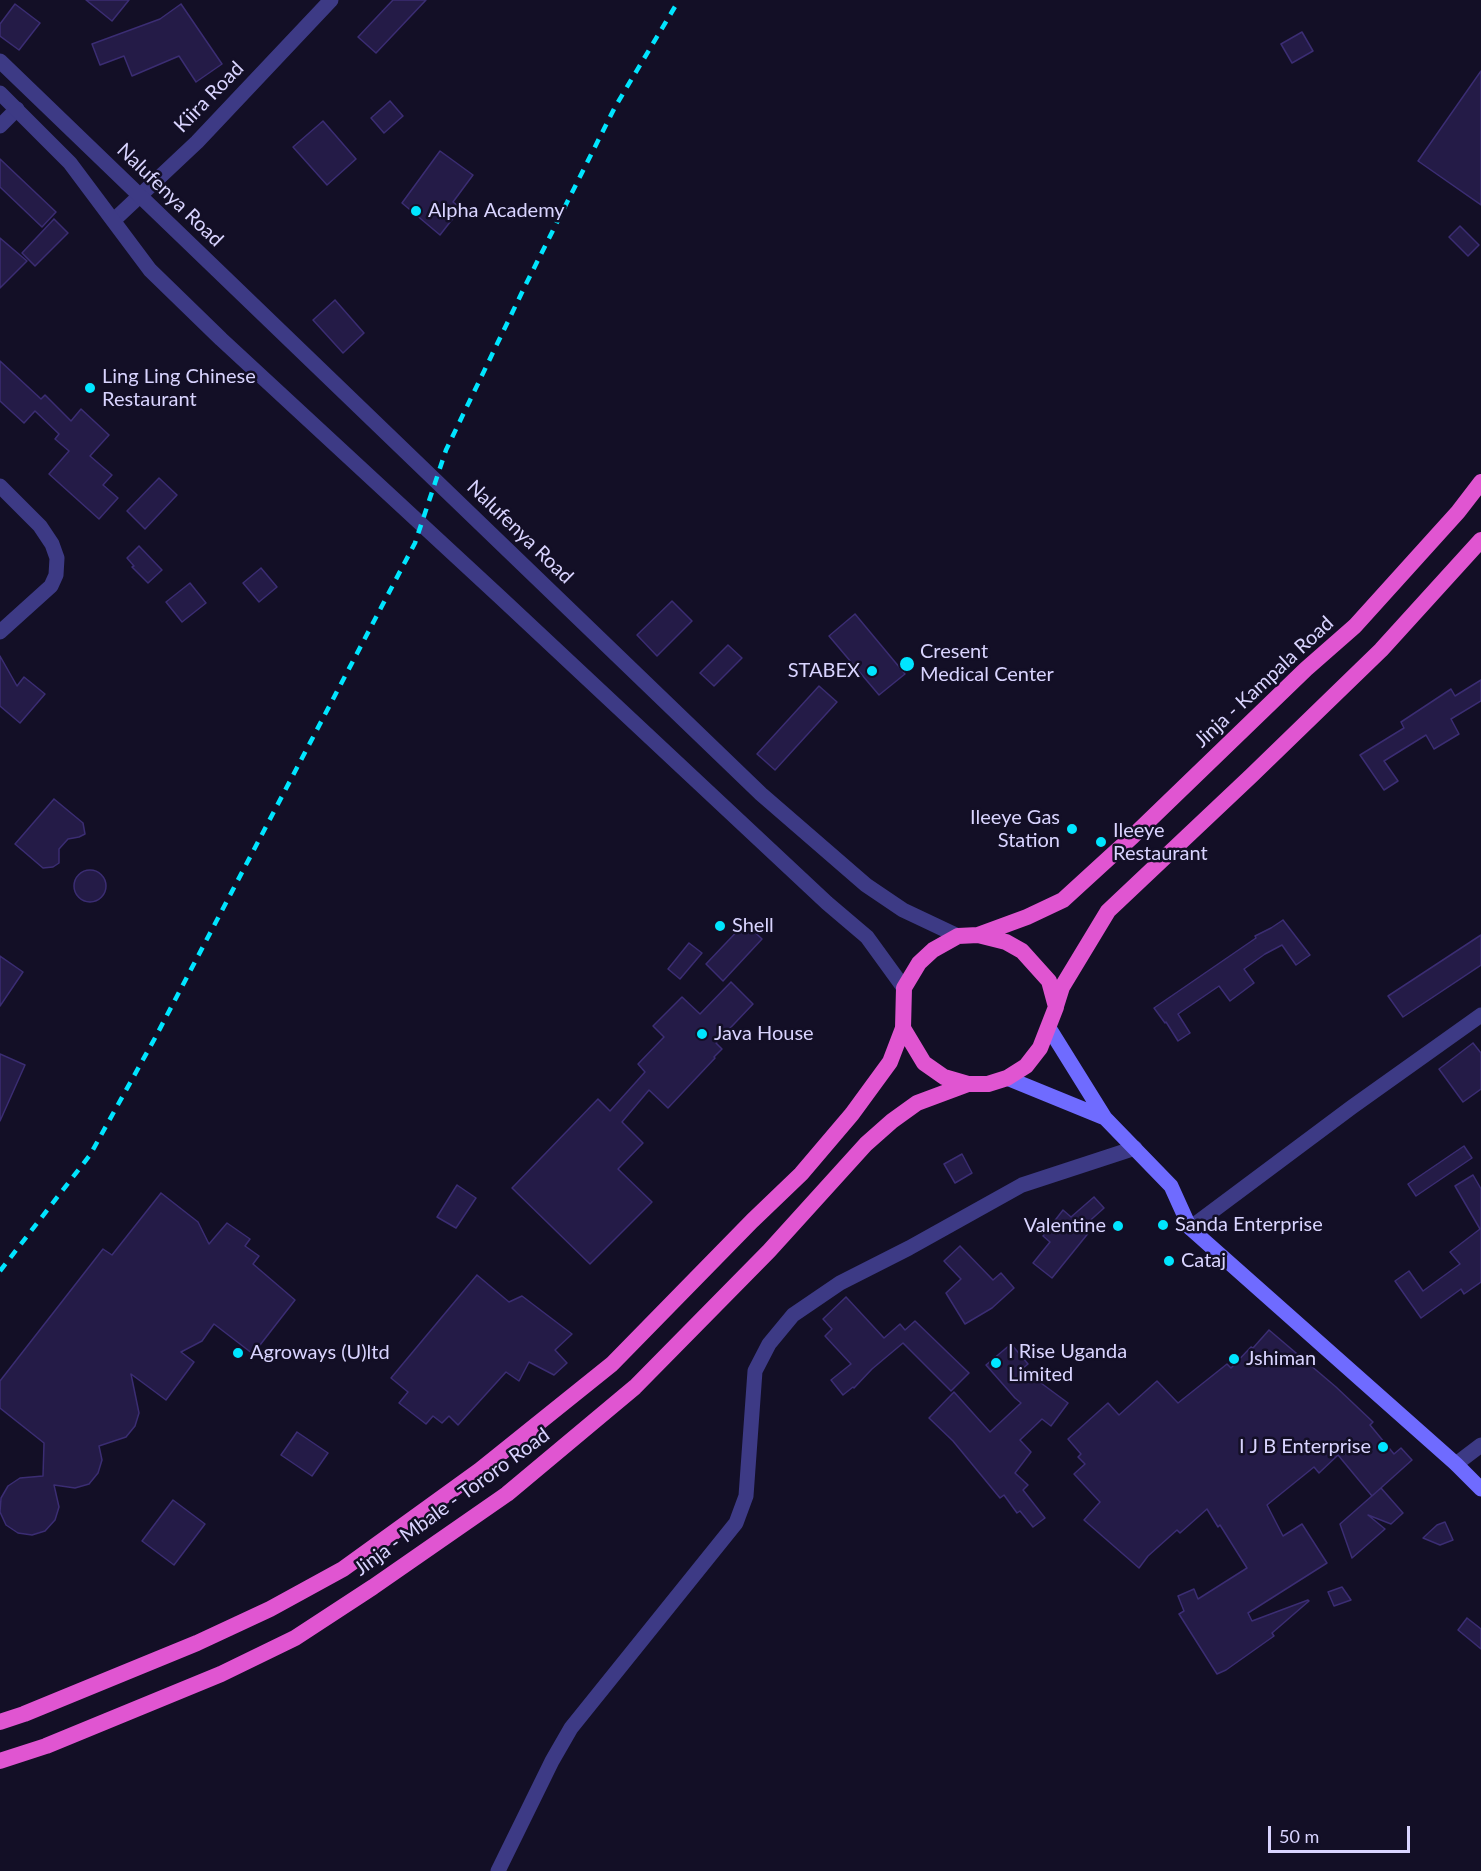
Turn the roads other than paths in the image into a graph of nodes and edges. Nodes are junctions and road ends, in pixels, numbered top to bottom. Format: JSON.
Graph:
{"nodes":[{"id":1,"x":331,"y":0,"type":"edge"},
{"id":2,"x":0,"y":61,"type":"edge"},
{"id":3,"x":0,"y":93,"type":"edge"},
{"id":4,"x":17,"y":109,"type":"junction"},
{"id":5,"x":0,"y":126,"type":"edge"},
{"id":6,"x":140,"y":196,"type":"junction"},
{"id":7,"x":114,"y":220,"type":"junction"},
{"id":8,"x":1481,"y":483,"type":"edge"},
{"id":9,"x":0,"y":486,"type":"edge"},
{"id":10,"x":1481,"y":540,"type":"edge"},
{"id":11,"x":0,"y":632,"type":"edge"},
{"id":12,"x":978,"y":935,"type":"junction"},
{"id":13,"x":958,"y":936,"type":"junction"},
{"id":14,"x":904,"y":988,"type":"junction"},
{"id":15,"x":1056,"y":1007,"type":"junction"},
{"id":16,"x":1481,"y":1015,"type":"edge"},
{"id":17,"x":903,"y":1028,"type":"junction"},
{"id":18,"x":1049,"y":1028,"type":"junction"},
{"id":19,"x":1007,"y":1078,"type":"junction"},
{"id":20,"x":968,"y":1084,"type":"junction"},
{"id":21,"x":1105,"y":1118,"type":"junction"},
{"id":22,"x":1135,"y":1148,"type":"junction"},
{"id":23,"x":1190,"y":1228,"type":"junction"},
{"id":24,"x":1481,"y":1445,"type":"edge"},
{"id":25,"x":1456,"y":1464,"type":"junction"},
{"id":26,"x":1481,"y":1489,"type":"edge"},
{"id":27,"x":0,"y":1722,"type":"edge"},
{"id":28,"x":0,"y":1761,"type":"edge"},
{"id":29,"x":498,"y":1871,"type":"edge"}],
"edges":[{"from":1,"to":6,"type":"street","name":"Kiira Road"},
{"from":2,"to":6,"type":"street","name":"Nalufenya Road"},
{"from":3,"to":4,"type":"street"},
{"from":4,"to":5,"type":"street"},
{"from":4,"to":7,"type":"street"},
{"from":6,"to":7,"type":"street","name":"Kiira Road"},
{"from":6,"to":13,"type":"street","name":"Nalufenya Road"},
{"from":7,"to":14,"type":"street"},
{"from":8,"to":12,"type":"highway","name":"Jinja - Kampala Road"},
{"from":9,"to":11,"type":"street"},
{"from":10,"to":15,"type":"highway"},
{"from":12,"to":13,"type":"highway"},
{"from":12,"to":15,"type":"highway"},
{"from":13,"to":14,"type":"highway"},
{"from":14,"to":17,"type":"highway"},
{"from":15,"to":18,"type":"highway"},
{"from":16,"to":23,"type":"street"},
{"from":17,"to":20,"type":"highway"},
{"from":17,"to":27,"type":"highway","name":"Jinja - Mbale - Tororo Road"},
{"from":18,"to":19,"type":"highway"},
{"from":18,"to":21,"type":"main road"},
{"from":19,"to":20,"type":"highway"},
{"from":19,"to":21,"type":"main road"},
{"from":20,"to":28,"type":"highway","name":"Jinja - Mbale - Tororo Road"},
{"from":21,"to":22,"type":"main road"},
{"from":22,"to":23,"type":"main road"},
{"from":22,"to":29,"type":"street"},
{"from":23,"to":25,"type":"main road"},
{"from":24,"to":25,"type":"street"},
{"from":25,"to":26,"type":"main road"}]}
